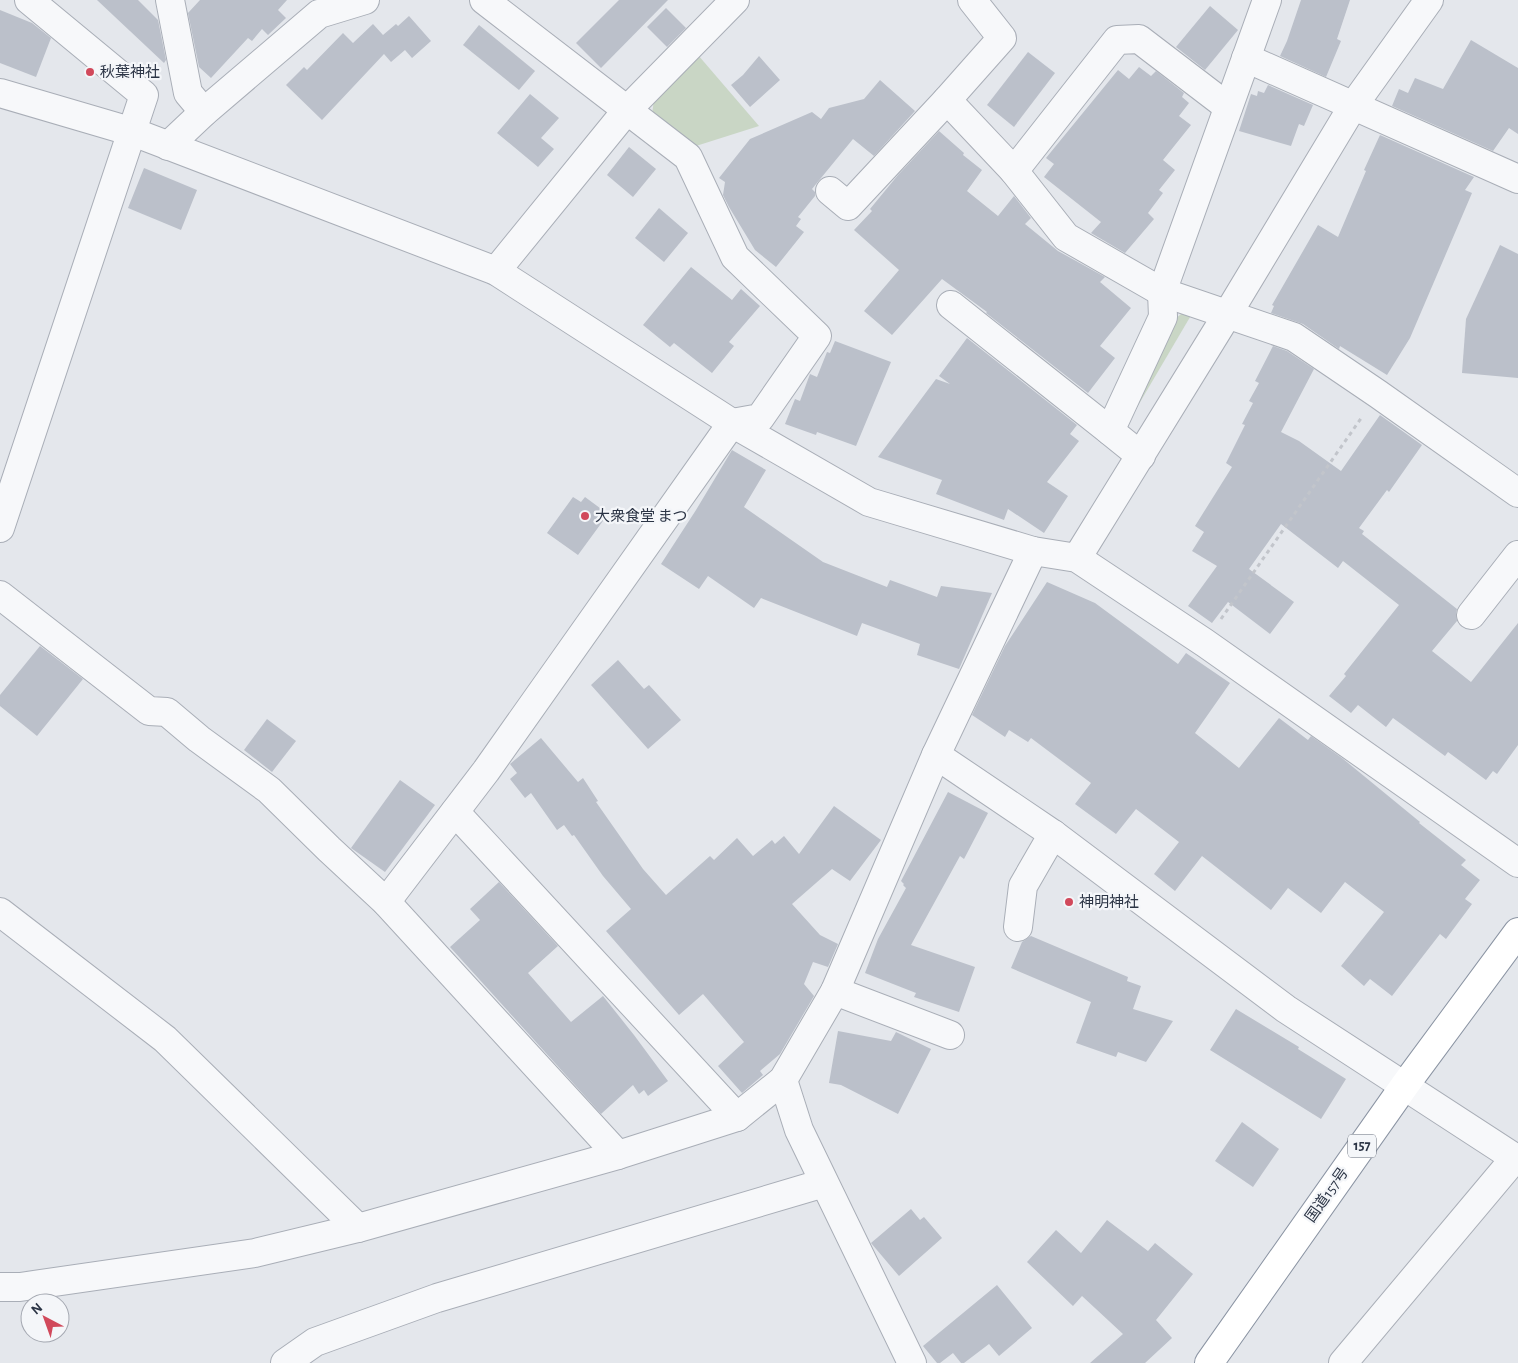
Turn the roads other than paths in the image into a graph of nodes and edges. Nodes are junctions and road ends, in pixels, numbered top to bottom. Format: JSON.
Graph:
{"nodes":[{"id":1,"x":29,"y":0,"type":"edge"},
{"id":2,"x":170,"y":0,"type":"edge"},
{"id":3,"x":365,"y":0,"type":"edge"},
{"id":4,"x":484,"y":0,"type":"edge"},
{"id":5,"x":735,"y":0,"type":"edge"},
{"id":6,"x":1267,"y":0,"type":"edge"},
{"id":7,"x":1429,"y":0,"type":"edge"},
{"id":8,"x":975,"y":1,"type":"edge"},
{"id":9,"x":315,"y":7,"type":"edge"},
{"id":10,"x":1246,"y":58,"type":"junction"},
{"id":11,"x":0,"y":93,"type":"edge"},
{"id":12,"x":947,"y":100,"type":"junction"},
{"id":13,"x":1353,"y":106,"type":"junction"},
{"id":14,"x":1228,"y":107,"type":"junction"},
{"id":15,"x":627,"y":110,"type":"junction"},
{"id":16,"x":204,"y":112,"type":"junction"},
{"id":17,"x":133,"y":132,"type":"junction"},
{"id":18,"x":168,"y":146,"type":"junction"},
{"id":19,"x":1014,"y":171,"type":"junction"},
{"id":20,"x":1518,"y":179,"type":"edge"},
{"id":21,"x":830,"y":191,"type":"dead end"},
{"id":22,"x":496,"y":271,"type":"junction"},
{"id":23,"x":1162,"y":292,"type":"junction"},
{"id":24,"x":951,"y":305,"type":"dead end"},
{"id":25,"x":1227,"y":315,"type":"junction"},
{"id":26,"x":732,"y":423,"type":"junction"},
{"id":27,"x":1110,"y":431,"type":"junction"},
{"id":28,"x":1140,"y":456,"type":"junction"},
{"id":29,"x":1518,"y":493,"type":"edge"},
{"id":30,"x":0,"y":528,"type":"edge"},
{"id":31,"x":1033,"y":551,"type":"junction"},
{"id":32,"x":1518,"y":555,"type":"edge"},
{"id":33,"x":1077,"y":558,"type":"junction"},
{"id":34,"x":0,"y":595,"type":"edge"},
{"id":35,"x":1471,"y":615,"type":"dead end"},
{"id":36,"x":936,"y":755,"type":"junction"},
{"id":37,"x":454,"y":812,"type":"junction"},
{"id":38,"x":1053,"y":834,"type":"junction"},
{"id":39,"x":1518,"y":863,"type":"edge"},
{"id":40,"x":386,"y":902,"type":"junction"},
{"id":41,"x":0,"y":912,"type":"edge"},
{"id":42,"x":1018,"y":927,"type":"dead end"},
{"id":43,"x":1518,"y":932,"type":"edge"},
{"id":44,"x":836,"y":991,"type":"junction"},
{"id":45,"x":950,"y":1035,"type":"dead end"},
{"id":46,"x":783,"y":1080,"type":"junction"},
{"id":47,"x":1405,"y":1085,"type":"junction"},
{"id":48,"x":737,"y":1117,"type":"junction"},
{"id":49,"x":618,"y":1155,"type":"junction"},
{"id":50,"x":1517,"y":1159,"type":"edge"},
{"id":51,"x":824,"y":1183,"type":"junction"},
{"id":52,"x":358,"y":1228,"type":"junction"},
{"id":53,"x":0,"y":1287,"type":"edge"},
{"id":54,"x":285,"y":1363,"type":"edge"},
{"id":55,"x":912,"y":1363,"type":"edge"},
{"id":56,"x":1209,"y":1363,"type":"edge"},
{"id":57,"x":1342,"y":1363,"type":"edge"}],
"edges":[{"from":1,"to":17,"type":"street"},
{"from":2,"to":16,"type":"street"},
{"from":3,"to":9,"type":"street"},
{"from":4,"to":15,"type":"street"},
{"from":5,"to":15,"type":"street"},
{"from":6,"to":10,"type":"street"},
{"from":7,"to":13,"type":"street"},
{"from":8,"to":12,"type":"street"},
{"from":9,"to":16,"type":"street"},
{"from":10,"to":13,"type":"street"},
{"from":10,"to":14,"type":"street"},
{"from":11,"to":17,"type":"street"},
{"from":12,"to":19,"type":"street"},
{"from":12,"to":21,"type":"street"},
{"from":13,"to":20,"type":"street"},
{"from":13,"to":25,"type":"street"},
{"from":14,"to":19,"type":"street"},
{"from":14,"to":23,"type":"street"},
{"from":15,"to":22,"type":"street"},
{"from":15,"to":26,"type":"street"},
{"from":16,"to":18,"type":"street"},
{"from":17,"to":18,"type":"street"},
{"from":17,"to":30,"type":"street"},
{"from":18,"to":22,"type":"street"},
{"from":19,"to":23,"type":"street"},
{"from":22,"to":26,"type":"street"},
{"from":23,"to":25,"type":"street"},
{"from":23,"to":27,"type":"street"},
{"from":24,"to":27,"type":"street"},
{"from":25,"to":28,"type":"street"},
{"from":25,"to":29,"type":"street"},
{"from":26,"to":31,"type":"street"},
{"from":26,"to":37,"type":"street"},
{"from":27,"to":28,"type":"street"},
{"from":28,"to":33,"type":"street"},
{"from":31,"to":33,"type":"street"},
{"from":31,"to":36,"type":"street"},
{"from":32,"to":35,"type":"street"},
{"from":33,"to":39,"type":"street"},
{"from":34,"to":40,"type":"street"},
{"from":36,"to":38,"type":"street"},
{"from":36,"to":44,"type":"street"},
{"from":37,"to":40,"type":"street"},
{"from":37,"to":48,"type":"street"},
{"from":38,"to":42,"type":"street"},
{"from":38,"to":47,"type":"street"},
{"from":40,"to":49,"type":"street"},
{"from":41,"to":52,"type":"street"},
{"from":43,"to":47,"type":"highway","name":"国道157号","number":"157"},
{"from":44,"to":45,"type":"street"},
{"from":44,"to":46,"type":"street"},
{"from":46,"to":48,"type":"street"},
{"from":46,"to":51,"type":"street"},
{"from":47,"to":50,"type":"street"},
{"from":47,"to":56,"type":"highway","name":"国道157号","number":"157"},
{"from":48,"to":49,"type":"street"},
{"from":49,"to":52,"type":"street"},
{"from":50,"to":57,"type":"street"},
{"from":51,"to":54,"type":"street"},
{"from":51,"to":55,"type":"street"},
{"from":52,"to":53,"type":"street"}]}
